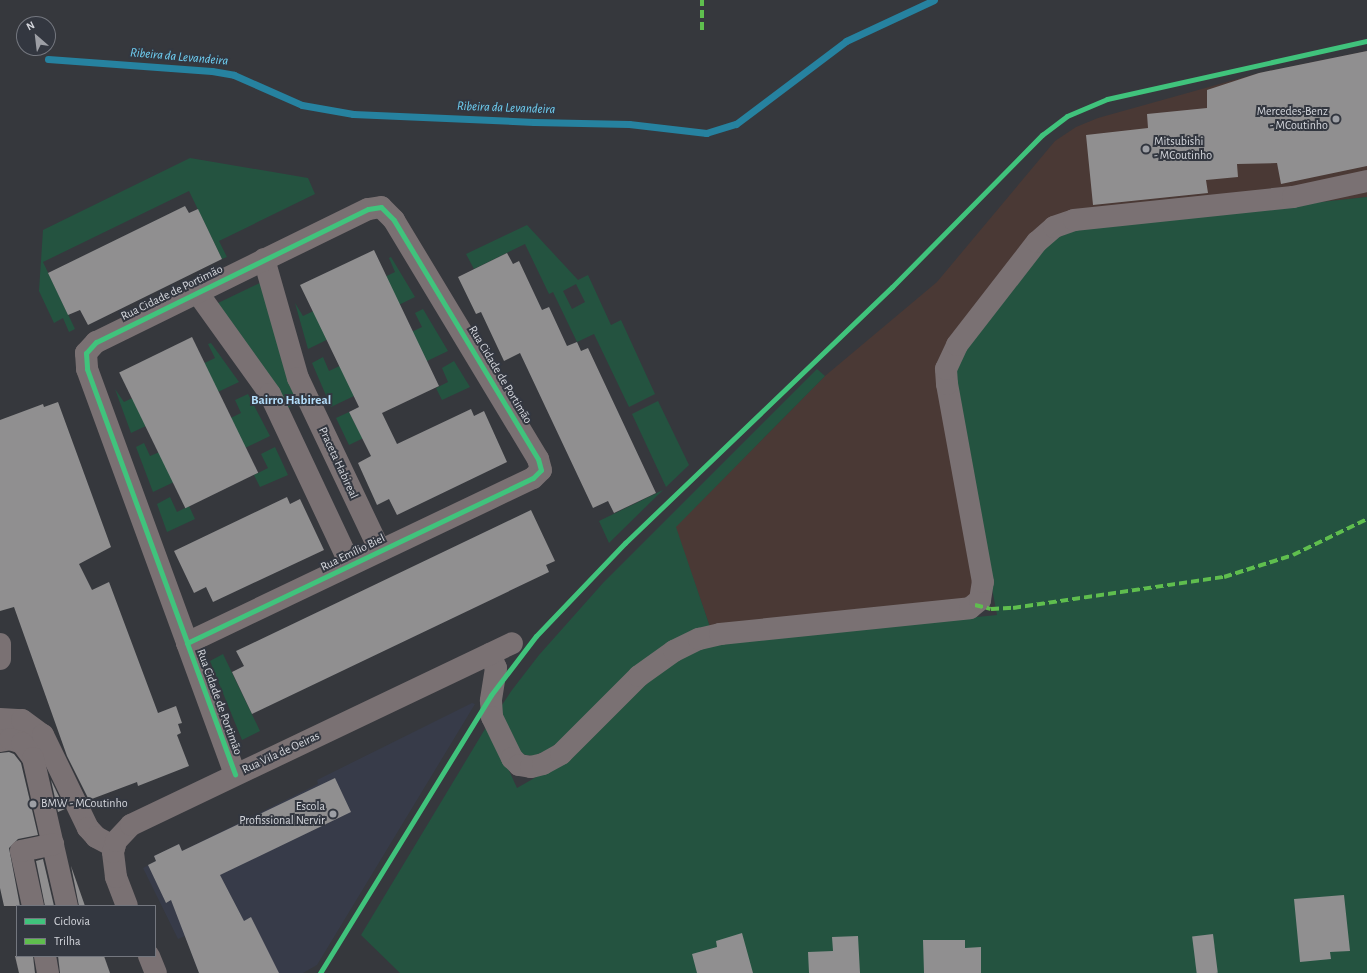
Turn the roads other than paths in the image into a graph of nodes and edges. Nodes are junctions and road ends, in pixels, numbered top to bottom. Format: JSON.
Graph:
{"nodes":[{"id":1,"x":1367,"y":181,"type":"edge"},
{"id":2,"x":264,"y":260,"type":"junction"},
{"id":3,"x":197,"y":292,"type":"junction"},
{"id":4,"x":527,"y":480,"type":"joint"},
{"id":5,"x":380,"y":551,"type":"junction"},
{"id":6,"x":350,"y":564,"type":"junction"},
{"id":7,"x":187,"y":643,"type":"junction"},
{"id":8,"x":0,"y":644,"type":"edge"},
{"id":9,"x":512,"y":644,"type":"dead end"},
{"id":10,"x":490,"y":654,"type":"junction"},
{"id":11,"x":0,"y":658,"type":"edge"},
{"id":12,"x":0,"y":719,"type":"edge"},
{"id":13,"x":0,"y":740,"type":"edge"},
{"id":14,"x":235,"y":774,"type":"junction"},
{"id":15,"x":53,"y":844,"type":"junction"},
{"id":16,"x":114,"y":847,"type":"junction"},
{"id":17,"x":33,"y":905,"type":"edge"},
{"id":18,"x":67,"y":905,"type":"edge"},
{"id":19,"x":127,"y":905,"type":"edge"},
{"id":20,"x":45,"y":957,"type":"edge"},
{"id":21,"x":149,"y":957,"type":"edge"},
{"id":22,"x":48,"y":973,"type":"edge"},
{"id":23,"x":156,"y":973,"type":"edge"}],
"edges":[{"from":1,"to":10,"type":"street"},
{"from":2,"to":3,"type":"street","name":"Rua Cidade de Portimão"},
{"from":2,"to":4,"type":"street","name":"Rua Cidade de Portimão"},
{"from":2,"to":5,"type":"street","name":"Praceta Habireal"},
{"from":3,"to":6,"type":"street"},
{"from":3,"to":7,"type":"street","name":"Rua Cidade de Portimão"},
{"from":4,"to":5,"type":"street","name":"Rua Emílio Biel"},
{"from":5,"to":6,"type":"street","name":"Rua Emílio Biel"},
{"from":6,"to":7,"type":"street","name":"Rua Emílio Biel"},
{"from":7,"to":14,"type":"street","name":"Rua Cidade de Portimão"},
{"from":8,"to":11,"type":"street"},
{"from":9,"to":10,"type":"street","name":"Rua Vila de Oeiras"},
{"from":10,"to":14,"type":"street","name":"Rua Vila de Oeiras"},
{"from":12,"to":16,"type":"street"},
{"from":13,"to":15,"type":"street"},
{"from":14,"to":16,"type":"street","name":"Rua Vila de Oeiras"},
{"from":15,"to":17,"type":"street"},
{"from":15,"to":18,"type":"street"},
{"from":16,"to":19,"type":"street"},
{"from":20,"to":22,"type":"street"},
{"from":21,"to":23,"type":"street"}]}
